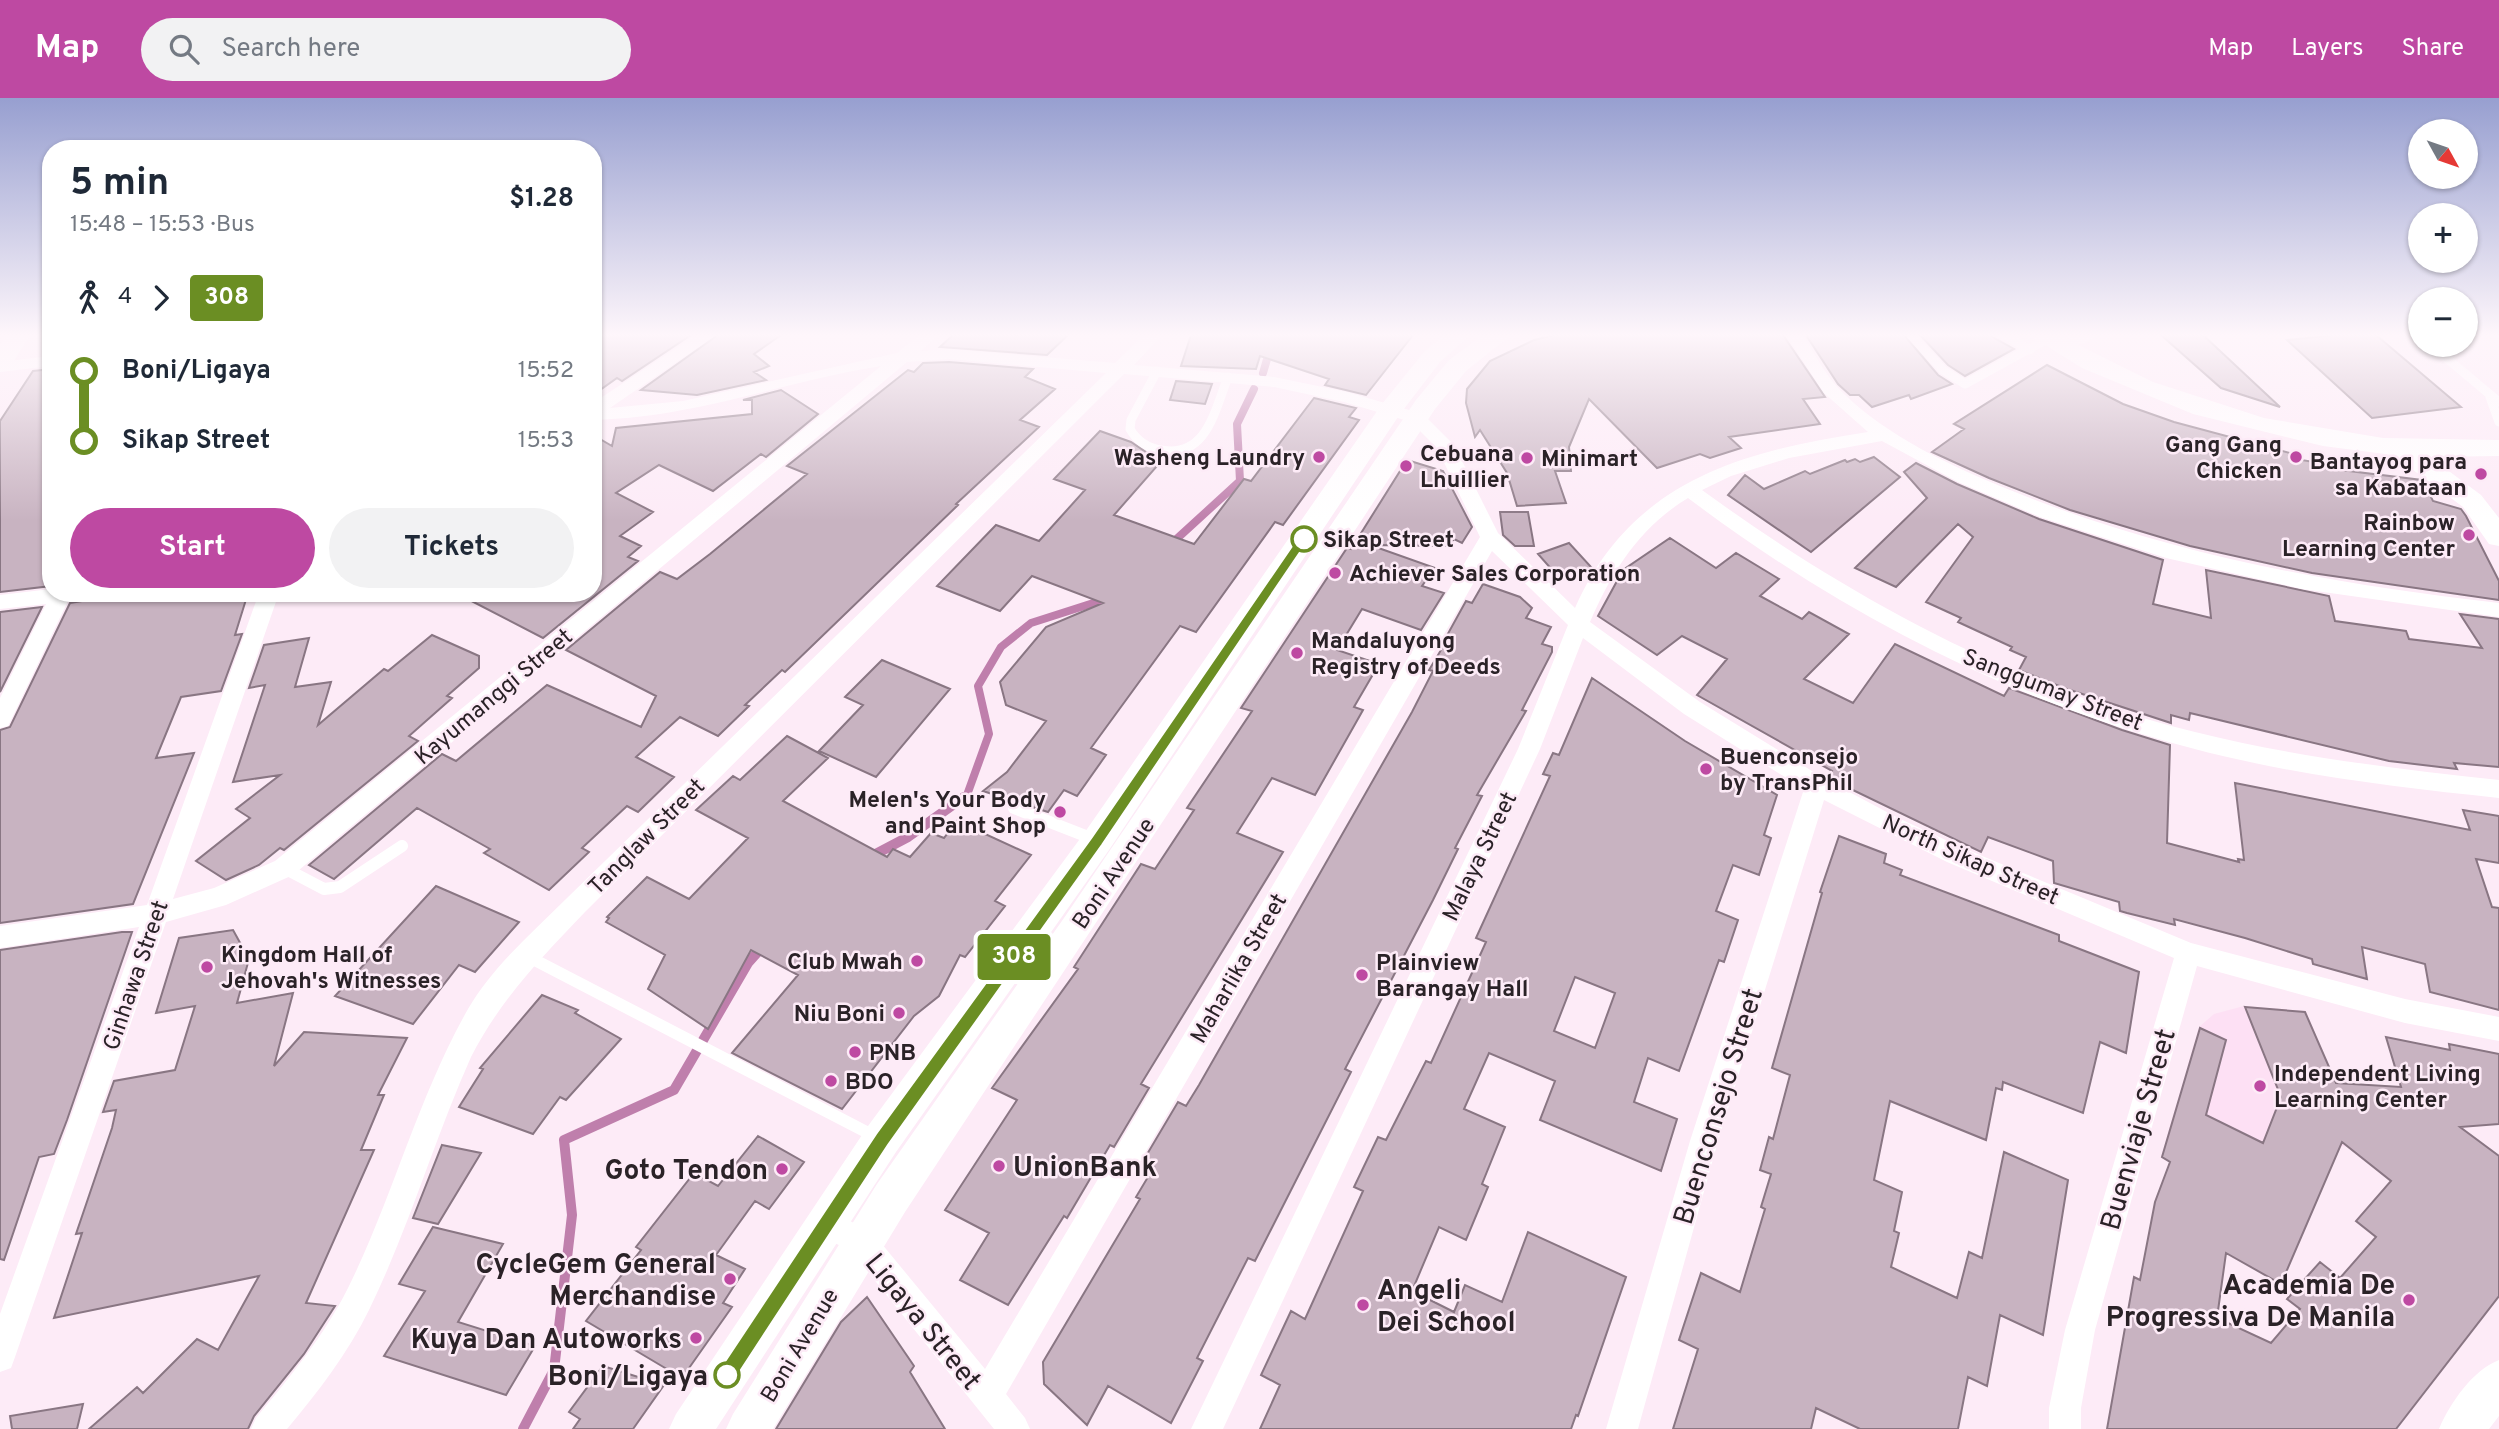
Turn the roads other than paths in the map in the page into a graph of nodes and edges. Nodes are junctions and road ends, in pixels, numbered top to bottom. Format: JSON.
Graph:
{"nodes":[{"id":1,"x":722,"y":397,"type":"edge"},
{"id":2,"x":855,"y":397,"type":"edge"},
{"id":3,"x":1092,"y":397,"type":"edge"},
{"id":4,"x":1143,"y":397,"type":"edge"},
{"id":5,"x":1219,"y":397,"type":"edge"},
{"id":6,"x":1335,"y":397,"type":"edge"},
{"id":7,"x":1412,"y":397,"type":"edge"},
{"id":8,"x":1422,"y":397,"type":"edge"},
{"id":9,"x":1839,"y":397,"type":"edge"},
{"id":10,"x":2175,"y":397,"type":"edge"},
{"id":11,"x":2490,"y":397,"type":"joint"},
{"id":12,"x":2499,"y":402,"type":"edge"},
{"id":13,"x":602,"y":412,"type":"edge"},
{"id":14,"x":1404,"y":414,"type":"junction"},
{"id":15,"x":2499,"y":422,"type":"edge"},
{"id":16,"x":1884,"y":435,"type":"junction"},
{"id":17,"x":2398,"y":446,"type":"junction"},
{"id":18,"x":2499,"y":448,"type":"edge"},
{"id":19,"x":1690,"y":489,"type":"junction"},
{"id":20,"x":1490,"y":537,"type":"junction"},
{"id":21,"x":2499,"y":537,"type":"edge"},
{"id":22,"x":42,"y":597,"type":"edge"},
{"id":23,"x":0,"y":602,"type":"edge"},
{"id":24,"x":62,"y":602,"type":"edge"},
{"id":25,"x":266,"y":602,"type":"edge"},
{"id":26,"x":2499,"y":610,"type":"edge"},
{"id":27,"x":1580,"y":625,"type":"junction"},
{"id":28,"x":0,"y":720,"type":"edge"},
{"id":29,"x":1817,"y":785,"type":"junction"},
{"id":30,"x":2499,"y":789,"type":"edge"},
{"id":31,"x":1014,"y":808,"type":"dead end"},
{"id":32,"x":1097,"y":841,"type":"junction"},
{"id":33,"x":402,"y":846,"type":"dead end"},
{"id":34,"x":285,"y":868,"type":"junction"},
{"id":35,"x":157,"y":913,"type":"junction"},
{"id":36,"x":0,"y":937,"type":"edge"},
{"id":37,"x":2188,"y":953,"type":"junction"},
{"id":38,"x":527,"y":956,"type":"junction"},
{"id":39,"x":2499,"y":1029,"type":"edge"},
{"id":40,"x":882,"y":1139,"type":"junction"},
{"id":41,"x":826,"y":1223,"type":"junction"},
{"id":42,"x":862,"y":1242,"type":"junction"},
{"id":43,"x":0,"y":1357,"type":"edge"},
{"id":44,"x":2499,"y":1381,"type":"edge"},
{"id":45,"x":986,"y":1398,"type":"junction"},
{"id":46,"x":267,"y":1429,"type":"edge"},
{"id":47,"x":691,"y":1429,"type":"edge"},
{"id":48,"x":748,"y":1429,"type":"edge"},
{"id":49,"x":1014,"y":1429,"type":"edge"},
{"id":50,"x":1207,"y":1429,"type":"edge"},
{"id":51,"x":1622,"y":1429,"type":"edge"},
{"id":52,"x":2065,"y":1429,"type":"edge"},
{"id":53,"x":2461,"y":1429,"type":"edge"}],
"edges":[{"from":1,"to":13,"type":"street"},
{"from":2,"to":34,"type":"street","name":"Kayumanggi Street"},
{"from":3,"to":38,"type":"street","name":"Tanglaw Street"},
{"from":4,"to":5,"type":"lane"},
{"from":6,"to":14,"type":"street"},
{"from":7,"to":14,"type":"main road","name":"Boni Avenue"},
{"from":8,"to":14,"type":"main road","name":"Boni Avenue"},
{"from":9,"to":16,"type":"street"},
{"from":10,"to":17,"type":"main road"},
{"from":11,"to":12,"type":"lane"},
{"from":11,"to":15,"type":"lane"},
{"from":14,"to":20,"type":"street","name":"North Sikap Street"},
{"from":14,"to":32,"type":"main road","name":"Boni Avenue"},
{"from":14,"to":42,"type":"main road","name":"Boni Avenue"},
{"from":16,"to":19,"type":"street","name":"Malaya Street"},
{"from":16,"to":26,"type":"street"},
{"from":17,"to":18,"type":"main road"},
{"from":17,"to":21,"type":"main road"},
{"from":19,"to":27,"type":"street","name":"Malaya Street"},
{"from":19,"to":30,"type":"street","name":"Sanggumay Street"},
{"from":20,"to":27,"type":"street","name":"North Sikap Street"},
{"from":20,"to":45,"type":"street","name":"Maharlika Street"},
{"from":22,"to":23,"type":"street"},
{"from":24,"to":28,"type":"street"},
{"from":25,"to":35,"type":"street","name":"Ginhawa Street"},
{"from":27,"to":29,"type":"street","name":"North Sikap Street"},
{"from":27,"to":50,"type":"street","name":"Malaya Street"},
{"from":29,"to":37,"type":"street","name":"North Sikap Street"},
{"from":29,"to":51,"type":"street","name":"Buenconsejo Street"},
{"from":31,"to":32,"type":"lane"},
{"from":32,"to":40,"type":"main road","name":"Boni Avenue"},
{"from":33,"to":34,"type":"lane"},
{"from":34,"to":35,"type":"street","name":"Kayumanggi Street"},
{"from":35,"to":36,"type":"street","name":"Kayumanggi Street"},
{"from":35,"to":43,"type":"street","name":"Ginhawa Street"},
{"from":37,"to":39,"type":"street","name":"North Sikap Street"},
{"from":37,"to":52,"type":"street","name":"Buenviaje Street"},
{"from":38,"to":40,"type":"lane"},
{"from":38,"to":46,"type":"street","name":"Tanglaw Street"},
{"from":40,"to":41,"type":"main road","name":"Boni Avenue"},
{"from":41,"to":42,"type":"street","name":"Ligaya Street"},
{"from":41,"to":47,"type":"main road","name":"Boni Avenue"},
{"from":42,"to":45,"type":"street","name":"Ligaya Street"},
{"from":42,"to":48,"type":"main road","name":"Boni Avenue"},
{"from":44,"to":53,"type":"main road"},
{"from":45,"to":49,"type":"street","name":"Ligaya Street"}]}
